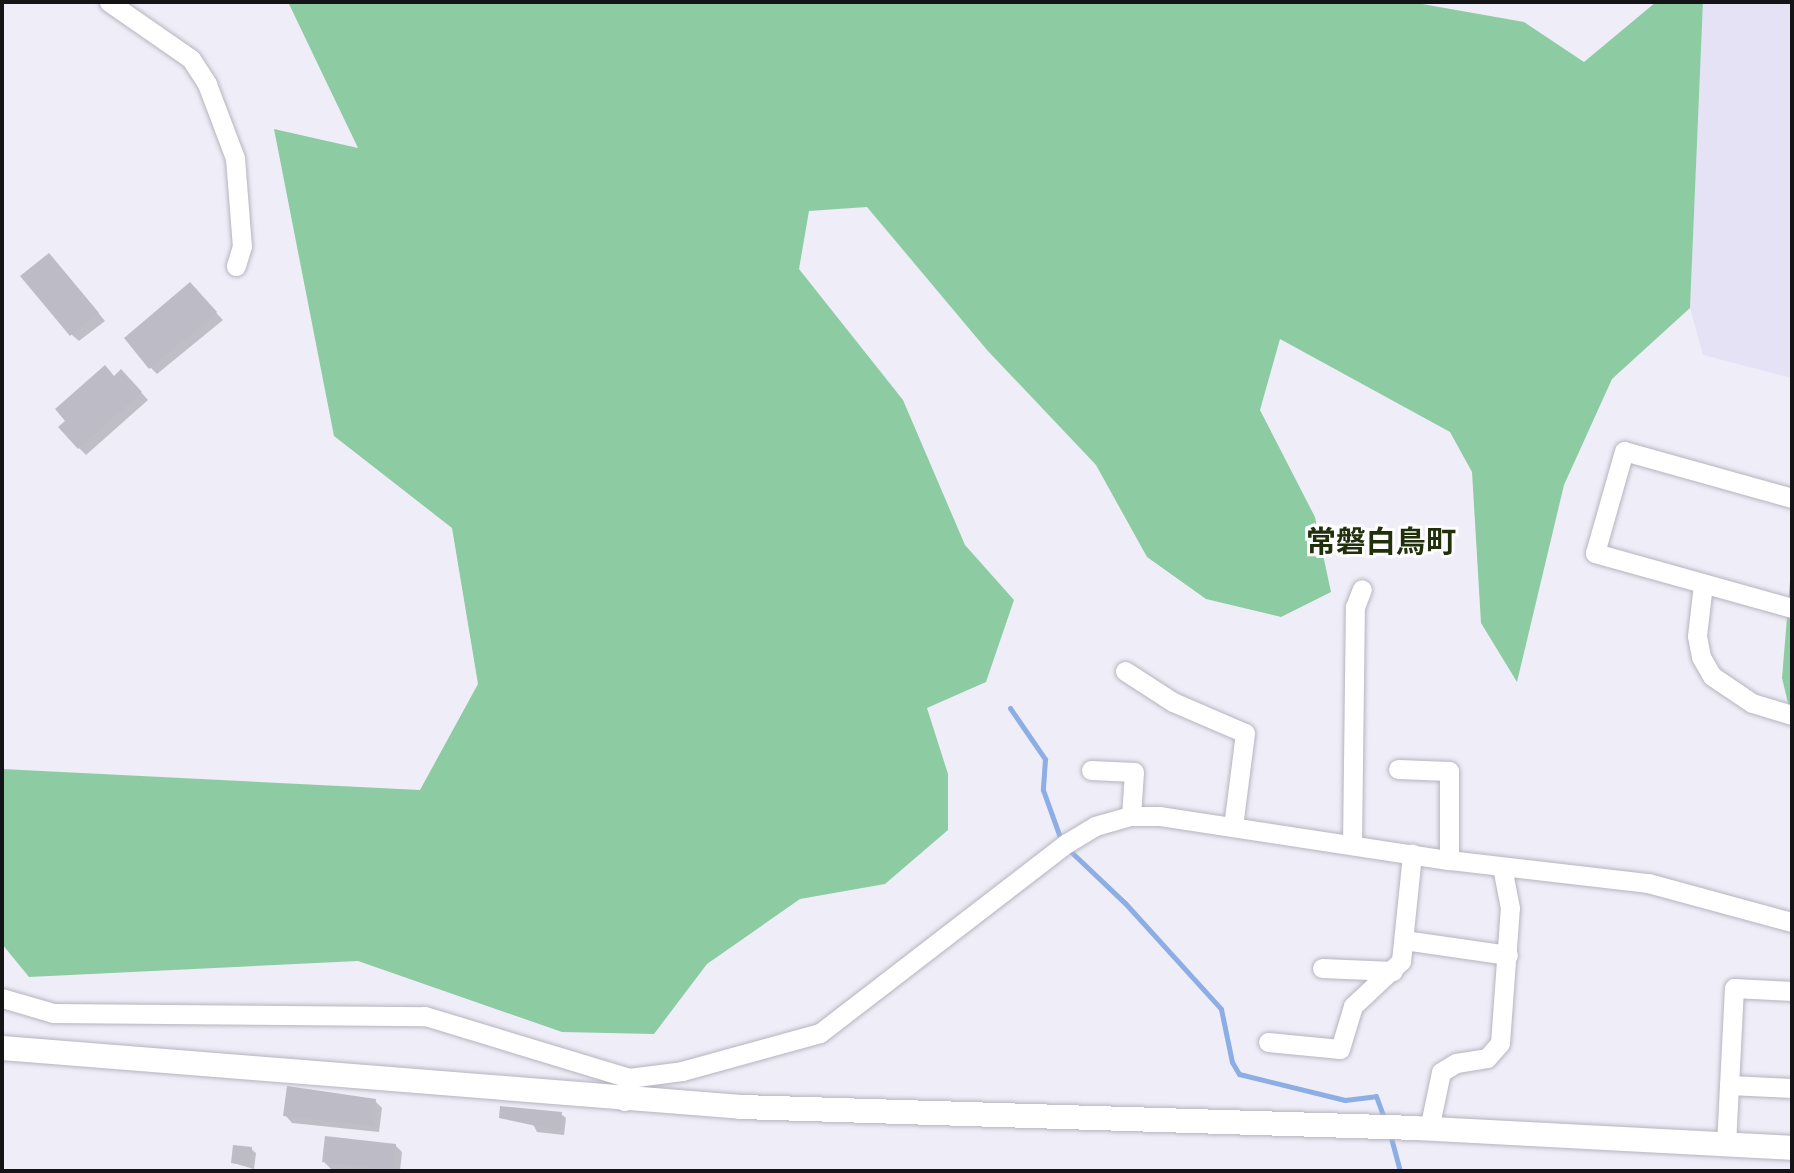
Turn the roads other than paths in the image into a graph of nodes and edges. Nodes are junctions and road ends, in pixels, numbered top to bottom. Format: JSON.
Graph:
{"nodes":[{"id":1,"x":108,"y":2,"type":"edge"},
{"id":2,"x":236,"y":266,"type":"dead end"},
{"id":3,"x":1792,"y":498,"type":"edge"},
{"id":4,"x":1703,"y":583,"type":"junction"},
{"id":5,"x":1362,"y":589,"type":"dead end"},
{"id":6,"x":1792,"y":608,"type":"edge"},
{"id":7,"x":1125,"y":671,"type":"dead end"},
{"id":8,"x":1792,"y":715,"type":"edge"},
{"id":9,"x":1398,"y":769,"type":"dead end"},
{"id":10,"x":1091,"y":770,"type":"dead end"},
{"id":11,"x":1132,"y":816,"type":"junction"},
{"id":12,"x":1233,"y":827,"type":"junction"},
{"id":13,"x":1352,"y":845,"type":"junction"},
{"id":14,"x":1412,"y":854,"type":"junction"},
{"id":15,"x":1448,"y":860,"type":"junction"},
{"id":16,"x":1502,"y":867,"type":"junction"},
{"id":17,"x":1792,"y":922,"type":"edge"},
{"id":18,"x":1404,"y":940,"type":"junction"},
{"id":19,"x":1508,"y":955,"type":"junction"},
{"id":20,"x":1322,"y":968,"type":"dead end"},
{"id":21,"x":1393,"y":971,"type":"junction"},
{"id":22,"x":1792,"y":991,"type":"edge"},
{"id":23,"x":2,"y":998,"type":"edge"},
{"id":24,"x":1268,"y":1042,"type":"dead end"},
{"id":25,"x":2,"y":1048,"type":"edge"},
{"id":26,"x":1729,"y":1085,"type":"junction"},
{"id":27,"x":1792,"y":1087,"type":"edge"},
{"id":28,"x":626,"y":1089,"type":"junction"},
{"id":29,"x":1429,"y":1129,"type":"junction"},
{"id":30,"x":1726,"y":1145,"type":"junction"},
{"id":31,"x":1792,"y":1148,"type":"edge"}],
"edges":[{"from":1,"to":2,"type":"street"},
{"from":3,"to":4,"type":"street"},
{"from":4,"to":6,"type":"street"},
{"from":4,"to":8,"type":"street"},
{"from":5,"to":13,"type":"street"},
{"from":7,"to":12,"type":"street"},
{"from":9,"to":15,"type":"street"},
{"from":10,"to":11,"type":"street"},
{"from":11,"to":12,"type":"street"},
{"from":11,"to":28,"type":"street"},
{"from":12,"to":13,"type":"street"},
{"from":13,"to":14,"type":"street"},
{"from":14,"to":15,"type":"street"},
{"from":14,"to":18,"type":"street"},
{"from":15,"to":16,"type":"street"},
{"from":16,"to":17,"type":"street"},
{"from":16,"to":19,"type":"street"},
{"from":18,"to":19,"type":"street"},
{"from":18,"to":21,"type":"street"},
{"from":19,"to":29,"type":"street"},
{"from":20,"to":21,"type":"street"},
{"from":21,"to":24,"type":"street"},
{"from":22,"to":26,"type":"street"},
{"from":23,"to":28,"type":"street"},
{"from":25,"to":28,"type":"street"},
{"from":26,"to":27,"type":"street"},
{"from":26,"to":30,"type":"street"},
{"from":28,"to":29,"type":"street"},
{"from":29,"to":30,"type":"street"},
{"from":30,"to":31,"type":"street"}]}
